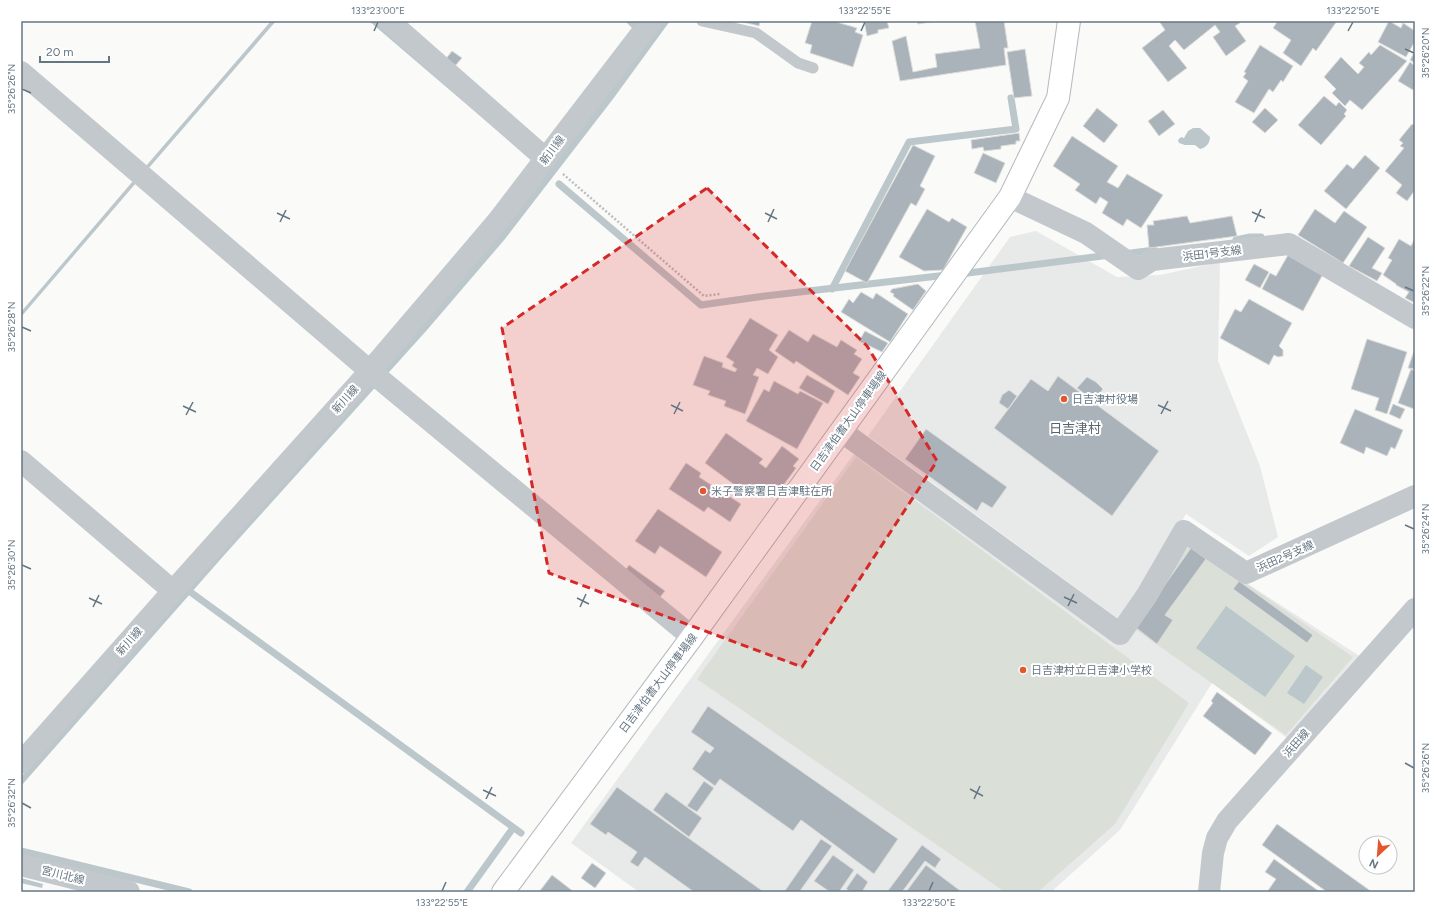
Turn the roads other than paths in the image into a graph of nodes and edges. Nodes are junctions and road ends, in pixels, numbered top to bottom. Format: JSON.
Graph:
{"nodes":[{"id":1,"x":389,"y":21,"type":"edge"},
{"id":2,"x":651,"y":21,"type":"edge"},
{"id":3,"x":702,"y":21,"type":"edge"},
{"id":4,"x":1069,"y":21,"type":"edge"},
{"id":5,"x":813,"y":68,"type":"dead end"},
{"id":6,"x":21,"y":72,"type":"edge"},
{"id":7,"x":546,"y":159,"type":"junction"},
{"id":8,"x":1010,"y":197,"type":"junction"},
{"id":9,"x":1415,"y":318,"type":"edge"},
{"id":10,"x":370,"y":372,"type":"junction"},
{"id":11,"x":841,"y":431,"type":"junction"},
{"id":12,"x":21,"y":460,"type":"edge"},
{"id":13,"x":1415,"y":496,"type":"edge"},
{"id":14,"x":173,"y":591,"type":"junction"},
{"id":15,"x":1415,"y":609,"type":"edge"},
{"id":16,"x":692,"y":637,"type":"junction"},
{"id":17,"x":21,"y":763,"type":"edge"},
{"id":18,"x":21,"y":865,"type":"edge"},
{"id":19,"x":129,"y":892,"type":"edge"},
{"id":20,"x":503,"y":892,"type":"edge"},
{"id":21,"x":1209,"y":892,"type":"edge"}],
"edges":[{"from":1,"to":7,"type":"street"},
{"from":2,"to":7,"type":"street","name":"新川線"},
{"from":3,"to":5,"type":"lane"},
{"from":4,"to":8,"type":"main road","name":"日吉津伯耆大山停車場線"},
{"from":6,"to":10,"type":"street"},
{"from":7,"to":10,"type":"street","name":"新川線"},
{"from":8,"to":9,"type":"street","name":"浜田1号支線"},
{"from":8,"to":11,"type":"main road","name":"日吉津伯耆大山停車場線"},
{"from":10,"to":14,"type":"street","name":"新川線"},
{"from":10,"to":16,"type":"street"},
{"from":11,"to":13,"type":"street","name":"浜田2号支線"},
{"from":11,"to":16,"type":"main road","name":"日吉津伯耆大山停車場線"},
{"from":12,"to":14,"type":"street"},
{"from":14,"to":17,"type":"street","name":"新川線"},
{"from":15,"to":21,"type":"street","name":"浜田線"},
{"from":16,"to":20,"type":"main road","name":"日吉津伯耆大山停車場線"},
{"from":18,"to":19,"type":"street","name":"宮川北線"}]}
